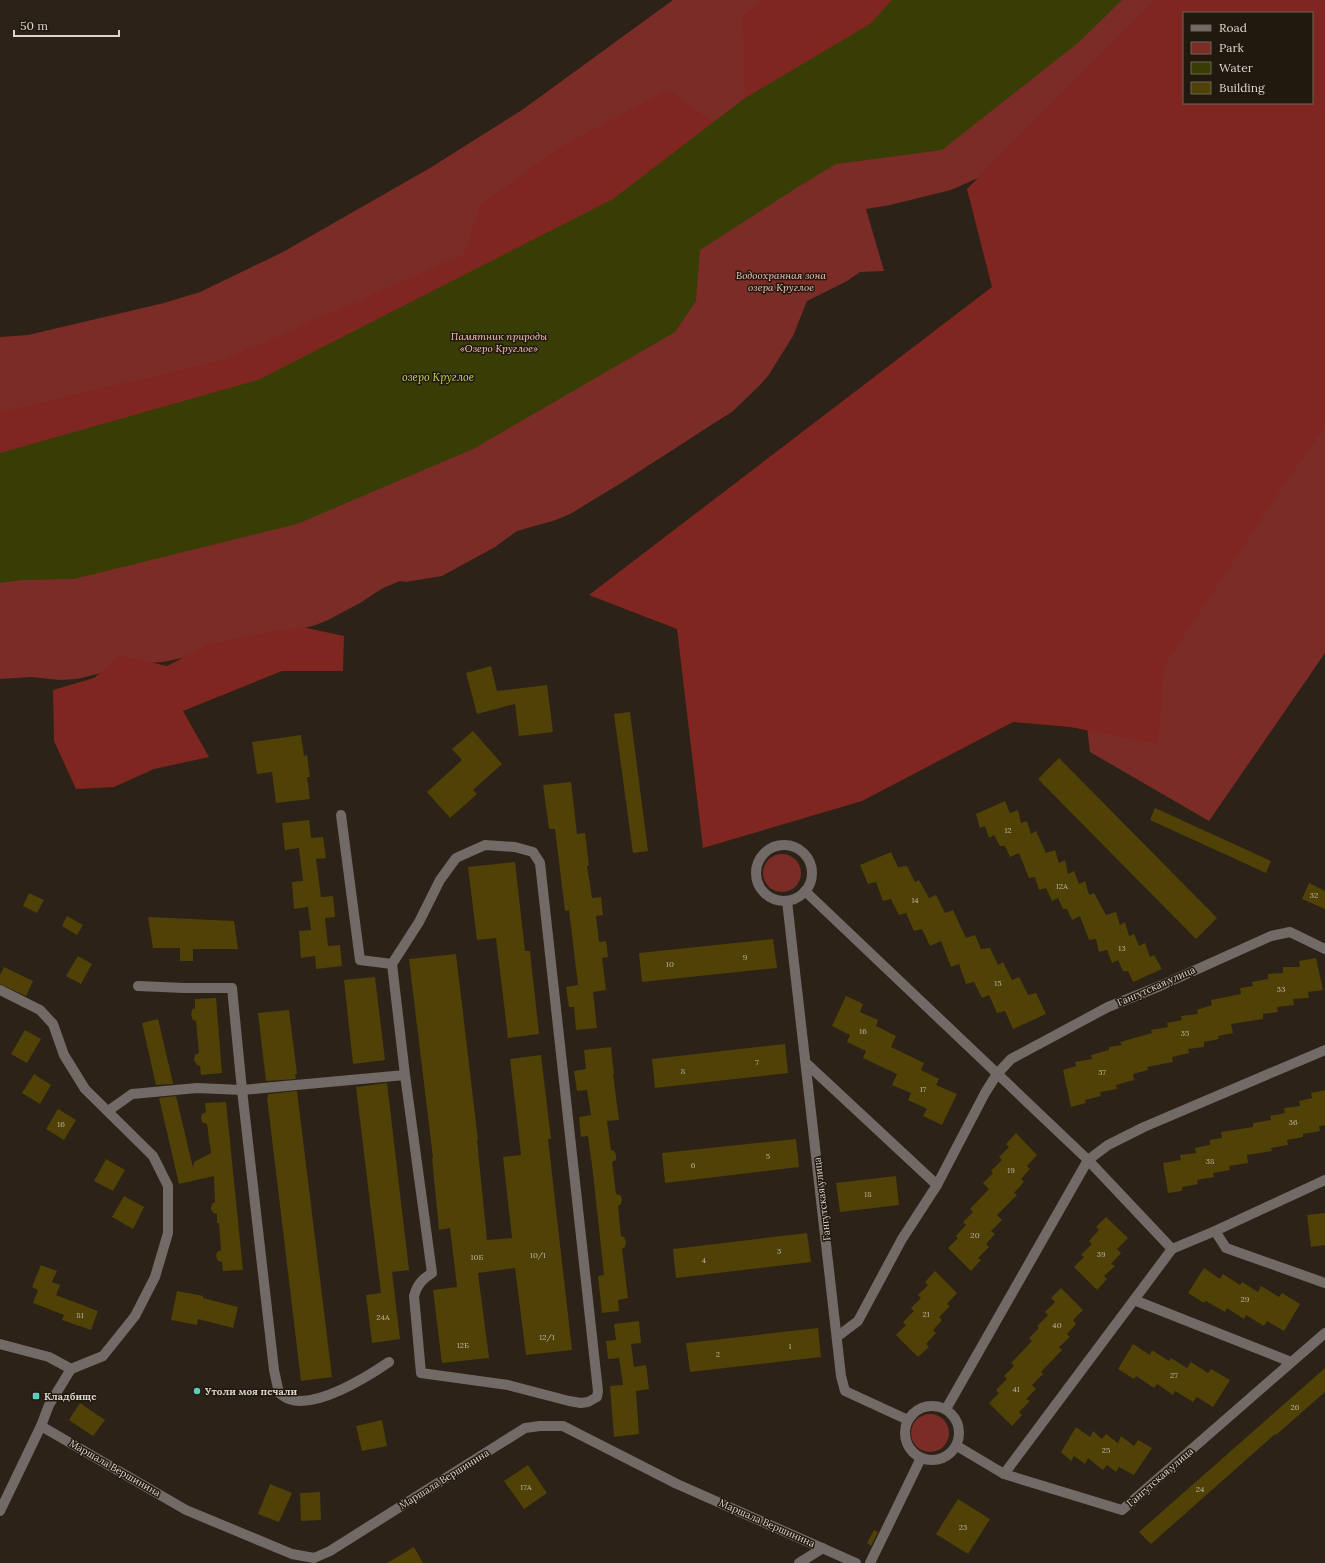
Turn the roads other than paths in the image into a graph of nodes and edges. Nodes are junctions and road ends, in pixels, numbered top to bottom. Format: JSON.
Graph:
{"nodes":[{"id":1,"x":341,"y":815,"type":"dead end"},
{"id":2,"x":805,"y":891,"type":"junction"},
{"id":3,"x":788,"y":901,"type":"junction"},
{"id":4,"x":1325,"y":948,"type":"edge"},
{"id":5,"x":392,"y":964,"type":"junction"},
{"id":6,"x":138,"y":986,"type":"dead end"},
{"id":7,"x":0,"y":990,"type":"edge"},
{"id":8,"x":1325,"y":1050,"type":"edge"},
{"id":9,"x":806,"y":1063,"type":"junction"},
{"id":10,"x":997,"y":1074,"type":"junction"},
{"id":11,"x":405,"y":1075,"type":"junction"},
{"id":12,"x":242,"y":1090,"type":"junction"},
{"id":13,"x":108,"y":1111,"type":"junction"},
{"id":14,"x":1088,"y":1160,"type":"junction"},
{"id":15,"x":1325,"y":1180,"type":"edge"},
{"id":16,"x":937,"y":1185,"type":"junction"},
{"id":17,"x":1216,"y":1231,"type":"junction"},
{"id":18,"x":1172,"y":1249,"type":"junction"},
{"id":19,"x":1325,"y":1282,"type":"edge"},
{"id":20,"x":1134,"y":1300,"type":"junction"},
{"id":21,"x":1325,"y":1333,"type":"edge"},
{"id":22,"x":838,"y":1336,"type":"junction"},
{"id":23,"x":0,"y":1344,"type":"edge"},
{"id":24,"x":389,"y":1362,"type":"dead end"},
{"id":25,"x":1291,"y":1362,"type":"junction"},
{"id":26,"x":70,"y":1369,"type":"junction"},
{"id":27,"x":946,"y":1409,"type":"junction"},
{"id":28,"x":908,"y":1420,"type":"junction"},
{"id":29,"x":41,"y":1426,"type":"junction"},
{"id":30,"x":956,"y":1446,"type":"junction"},
{"id":31,"x":920,"y":1458,"type":"junction"},
{"id":32,"x":1004,"y":1474,"type":"junction"},
{"id":33,"x":0,"y":1512,"type":"edge"},
{"id":34,"x":823,"y":1548,"type":"junction"},
{"id":35,"x":799,"y":1563,"type":"edge"},
{"id":36,"x":856,"y":1563,"type":"edge"},
{"id":37,"x":870,"y":1563,"type":"edge"}],
"edges":[{"from":1,"to":5,"type":"street"},
{"from":2,"to":3,"type":"street"},
{"from":2,"to":3,"type":"street"},
{"from":2,"to":10,"type":"street"},
{"from":3,"to":9,"type":"street","name":"Гангутская улица"},
{"from":4,"to":10,"type":"street","name":"Гангутская улица"},
{"from":5,"to":11,"type":"street"},
{"from":5,"to":11,"type":"street"},
{"from":6,"to":12,"type":"street"},
{"from":7,"to":13,"type":"street"},
{"from":8,"to":14,"type":"street"},
{"from":9,"to":16,"type":"street"},
{"from":9,"to":22,"type":"street","name":"Гангутская улица"},
{"from":10,"to":14,"type":"street"},
{"from":10,"to":16,"type":"street","name":"Гангутская улица"},
{"from":11,"to":12,"type":"street"},
{"from":12,"to":13,"type":"street"},
{"from":12,"to":24,"type":"street"},
{"from":13,"to":26,"type":"street"},
{"from":14,"to":18,"type":"street"},
{"from":14,"to":27,"type":"street"},
{"from":15,"to":17,"type":"street"},
{"from":16,"to":22,"type":"street","name":"Гангутская улица"},
{"from":17,"to":18,"type":"street"},
{"from":17,"to":19,"type":"street"},
{"from":18,"to":20,"type":"street"},
{"from":20,"to":25,"type":"street"},
{"from":20,"to":32,"type":"street"},
{"from":21,"to":25,"type":"street","name":"Гангутская улица"},
{"from":22,"to":28,"type":"street","name":"Гангутская улица"},
{"from":23,"to":26,"type":"street"},
{"from":25,"to":32,"type":"street","name":"Гангутская улица"},
{"from":26,"to":29,"type":"street"},
{"from":27,"to":28,"type":"street"},
{"from":27,"to":30,"type":"street"},
{"from":28,"to":31,"type":"street"},
{"from":29,"to":33,"type":"street"},
{"from":29,"to":34,"type":"street","name":"Маршала Вершинина"},
{"from":30,"to":31,"type":"street"},
{"from":30,"to":32,"type":"street","name":"Гангутская улица"},
{"from":31,"to":37,"type":"street"},
{"from":34,"to":35,"type":"street"},
{"from":34,"to":36,"type":"street","name":"Маршала Вершинина"}]}
